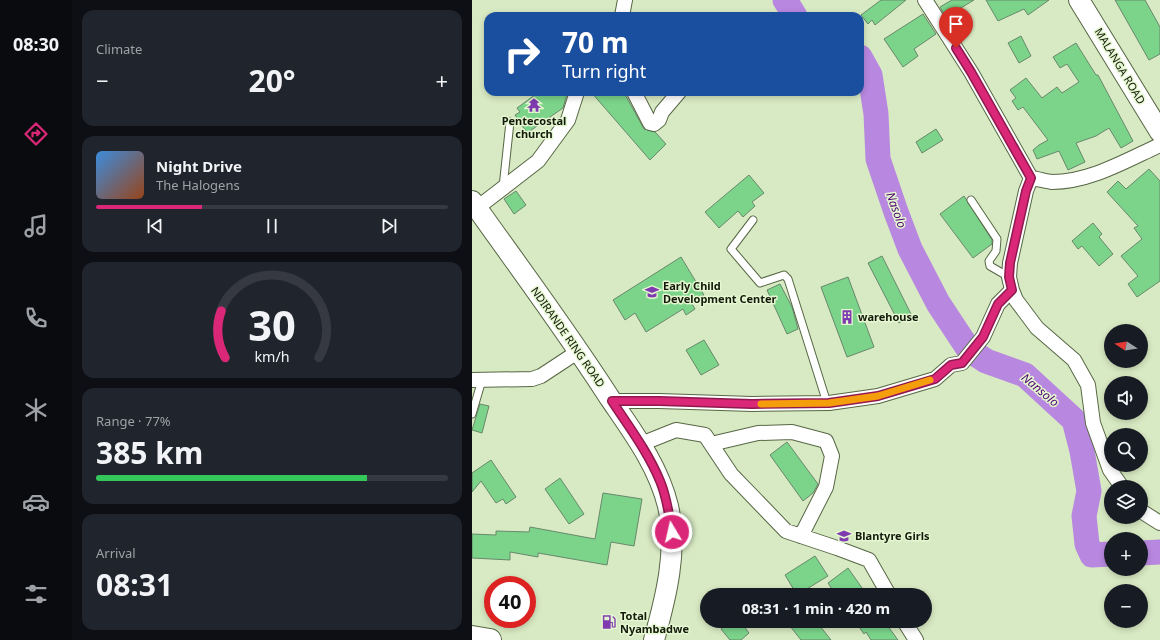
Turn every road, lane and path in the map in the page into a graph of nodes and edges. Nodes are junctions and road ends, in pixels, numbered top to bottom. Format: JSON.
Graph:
{"nodes":[{"id":1,"x":625,"y":0,"type":"edge"},
{"id":2,"x":925,"y":0,"type":"edge"},
{"id":3,"x":1079,"y":0,"type":"edge"},
{"id":4,"x":623,"y":12,"type":"edge"},
{"id":5,"x":576,"y":96,"type":"edge"},
{"id":6,"x":636,"y":96,"type":"edge"},
{"id":7,"x":676,"y":96,"type":"edge"},
{"id":8,"x":510,"y":122,"type":"dead end"},
{"id":9,"x":1160,"y":132,"type":"edge"},
{"id":10,"x":1160,"y":145,"type":"edge"},
{"id":11,"x":1031,"y":178,"type":"junction"},
{"id":12,"x":502,"y":189,"type":"junction"},
{"id":13,"x":970,"y":200,"type":"dead end"},
{"id":14,"x":475,"y":205,"type":"edge"},
{"id":15,"x":753,"y":220,"type":"dead end"},
{"id":16,"x":1011,"y":284,"type":"junction"},
{"id":17,"x":579,"y":351,"type":"junction"},
{"id":18,"x":477,"y":380,"type":"edge"},
{"id":19,"x":612,"y":401,"type":"junction"},
{"id":20,"x":827,"y":403,"type":"junction"},
{"id":21,"x":472,"y":414,"type":"edge"},
{"id":22,"x":641,"y":444,"type":"junction"},
{"id":23,"x":712,"y":444,"type":"junction"},
{"id":24,"x":1117,"y":480,"type":"edge"},
{"id":25,"x":1148,"y":515,"type":"edge"},
{"id":26,"x":1160,"y":523,"type":"edge"},
{"id":27,"x":801,"y":536,"type":"junction"},
{"id":28,"x":885,"y":588,"type":"edge"},
{"id":29,"x":908,"y":628,"type":"edge"},
{"id":30,"x":472,"y":637,"type":"edge"},
{"id":31,"x":490,"y":640,"type":"edge"},
{"id":32,"x":654,"y":640,"type":"edge"},
{"id":33,"x":916,"y":640,"type":"edge"}],
"edges":[{"from":1,"to":4,"type":"street"},
{"from":2,"to":11,"type":"street"},
{"from":3,"to":9,"type":"street","name":"MALANGA ROAD"},
{"from":5,"to":12,"type":"street"},
{"from":6,"to":7,"type":"street"},
{"from":8,"to":12,"type":"lane"},
{"from":10,"to":11,"type":"street"},
{"from":11,"to":16,"type":"street"},
{"from":12,"to":14,"type":"street"},
{"from":13,"to":16,"type":"lane"},
{"from":14,"to":17,"type":"street","name":"NDIRANDE RING ROAD"},
{"from":15,"to":20,"type":"lane"},
{"from":16,"to":20,"type":"street"},
{"from":16,"to":24,"type":"street"},
{"from":17,"to":18,"type":"street"},
{"from":17,"to":19,"type":"street","name":"NDIRANDE RING ROAD"},
{"from":18,"to":21,"type":"lane"},
{"from":19,"to":20,"type":"street"},
{"from":19,"to":22,"type":"street","name":"NDIRANDE RING ROAD"},
{"from":22,"to":23,"type":"street"},
{"from":22,"to":32,"type":"street","name":"NDIRANDE RING ROAD"},
{"from":23,"to":27,"type":"street"},
{"from":23,"to":27,"type":"street"},
{"from":25,"to":26,"type":"street"},
{"from":27,"to":28,"type":"street"},
{"from":29,"to":33,"type":"street"},
{"from":30,"to":31,"type":"highway"}]}
